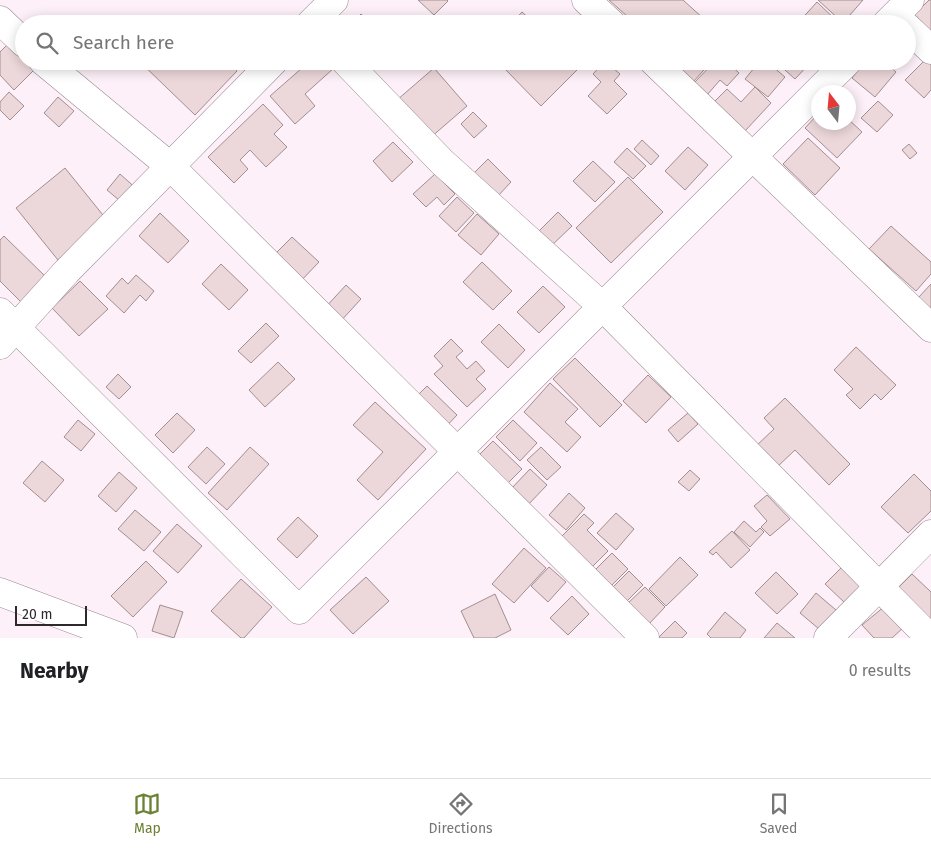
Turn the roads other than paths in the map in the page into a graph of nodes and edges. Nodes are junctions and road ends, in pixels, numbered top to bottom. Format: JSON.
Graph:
{"nodes":[{"id":1,"x":334,"y":0,"type":"edge"},
{"id":2,"x":338,"y":0,"type":"edge"},
{"id":3,"x":586,"y":0,"type":"edge"},
{"id":4,"x":319,"y":15,"type":"edge"},
{"id":5,"x":335,"y":15,"type":"edge"},
{"id":6,"x":602,"y":15,"type":"edge"},
{"id":7,"x":0,"y":20,"type":"edge"},
{"id":8,"x":15,"y":34,"type":"edge"},
{"id":9,"x":916,"y":35,"type":"edge"},
{"id":10,"x":931,"y":50,"type":"edge"},
{"id":11,"x":55,"y":70,"type":"edge"},
{"id":12,"x":265,"y":70,"type":"edge"},
{"id":13,"x":354,"y":70,"type":"edge"},
{"id":14,"x":663,"y":70,"type":"edge"},
{"id":15,"x":839,"y":70,"type":"edge"},
{"id":16,"x":753,"y":155,"type":"junction"},
{"id":17,"x":171,"y":167,"type":"junction"},
{"id":18,"x":602,"y":306,"type":"junction"},
{"id":19,"x":6,"y":328,"type":"edge"},
{"id":20,"x":931,"y":328,"type":"edge"},
{"id":21,"x":458,"y":452,"type":"junction"},
{"id":22,"x":931,"y":534,"type":"edge"},
{"id":23,"x":878,"y":586,"type":"junction"},
{"id":24,"x":0,"y":592,"type":"edge"},
{"id":25,"x":123,"y":638,"type":"edge"},
{"id":26,"x":645,"y":638,"type":"edge"},
{"id":27,"x":828,"y":638,"type":"edge"},
{"id":28,"x":930,"y":638,"type":"edge"}],
"edges":[{"from":1,"to":4,"type":"street"},
{"from":2,"to":5,"type":"street"},
{"from":3,"to":6,"type":"street"},
{"from":7,"to":8,"type":"street"},
{"from":9,"to":10,"type":"street"},
{"from":11,"to":17,"type":"street"},
{"from":12,"to":17,"type":"street"},
{"from":13,"to":18,"type":"street"},
{"from":14,"to":16,"type":"street"},
{"from":15,"to":16,"type":"street"},
{"from":16,"to":18,"type":"street"},
{"from":16,"to":20,"type":"street"},
{"from":17,"to":19,"type":"street"},
{"from":17,"to":21,"type":"street"},
{"from":18,"to":21,"type":"street"},
{"from":18,"to":23,"type":"street"},
{"from":19,"to":21,"type":"street"},
{"from":21,"to":26,"type":"street"},
{"from":22,"to":23,"type":"street"},
{"from":23,"to":27,"type":"street"},
{"from":23,"to":28,"type":"street"},
{"from":24,"to":25,"type":"street"}]}
